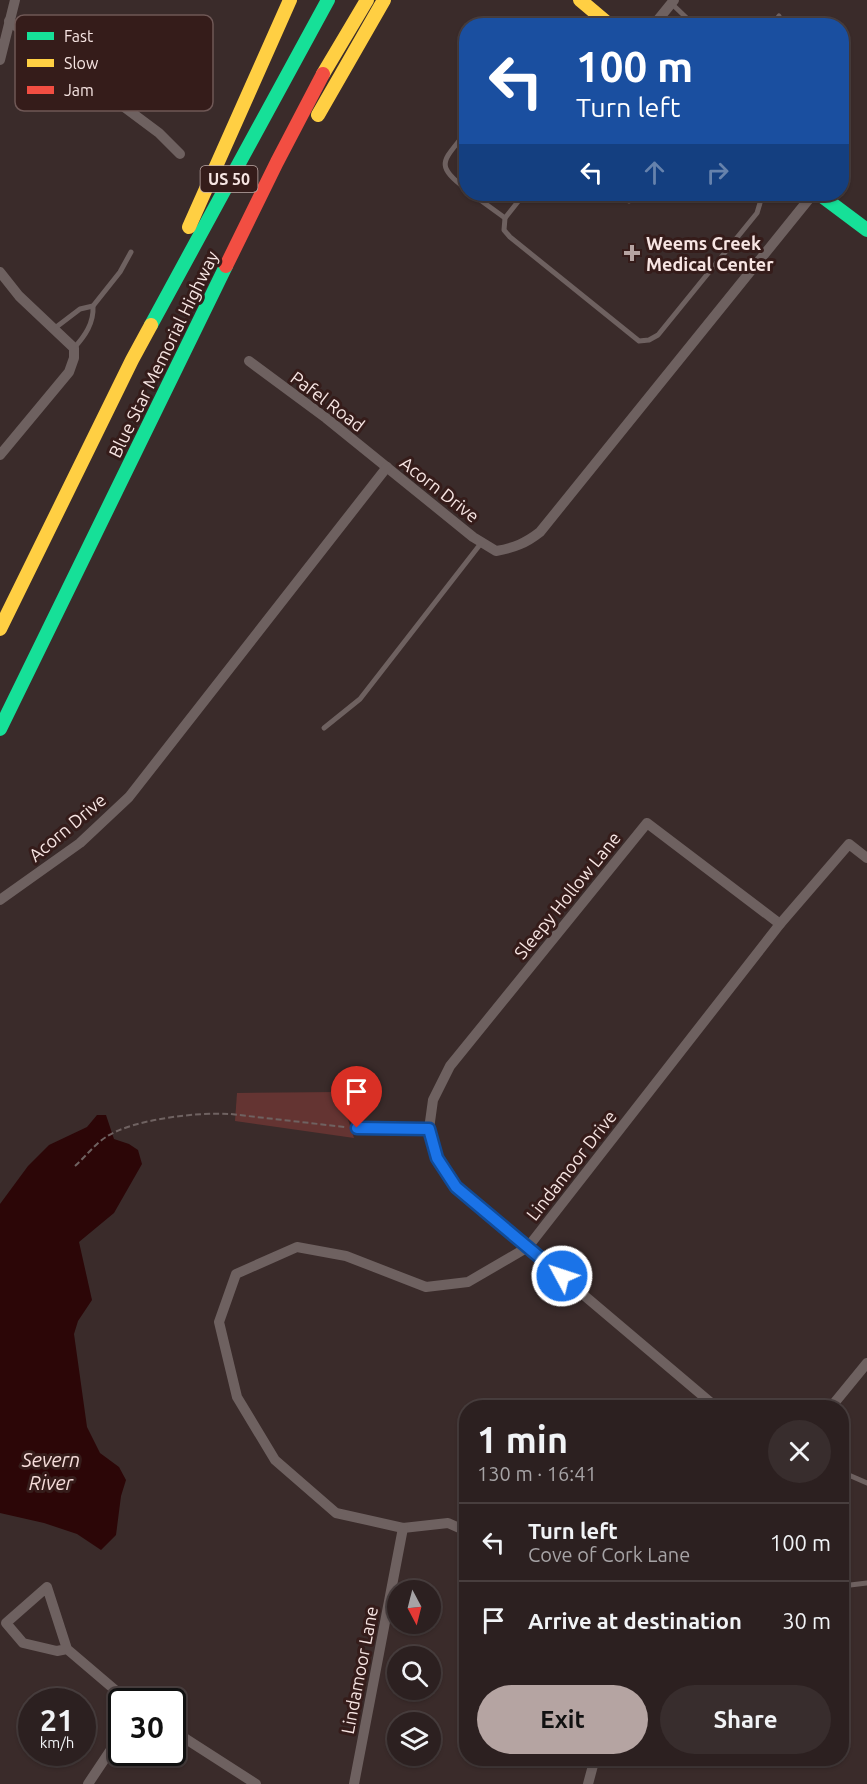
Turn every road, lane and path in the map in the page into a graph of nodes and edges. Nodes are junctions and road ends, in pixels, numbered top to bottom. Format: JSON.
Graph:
{"nodes":[{"id":1,"x":15,"y":0,"type":"edge"},
{"id":2,"x":290,"y":0,"type":"edge"},
{"id":3,"x":328,"y":0,"type":"edge"},
{"id":4,"x":367,"y":0,"type":"edge"},
{"id":5,"x":384,"y":0,"type":"edge"},
{"id":6,"x":580,"y":0,"type":"edge"},
{"id":7,"x":672,"y":1,"type":"edge"},
{"id":8,"x":7,"y":15,"type":"edge"},
{"id":9,"x":601,"y":18,"type":"edge"},
{"id":10,"x":658,"y":18,"type":"edge"},
{"id":11,"x":688,"y":18,"type":"edge"},
{"id":12,"x":0,"y":60,"type":"edge"},
{"id":13,"x":131,"y":111,"type":"edge"},
{"id":14,"x":459,"y":141,"type":"edge"},
{"id":15,"x":180,"y":154,"type":"dead end"},
{"id":16,"x":459,"y":184,"type":"edge"},
{"id":17,"x":484,"y":201,"type":"edge"},
{"id":18,"x":518,"y":201,"type":"edge"},
{"id":19,"x":759,"y":201,"type":"edge"},
{"id":20,"x":807,"y":201,"type":"edge"},
{"id":21,"x":828,"y":201,"type":"edge"},
{"id":22,"x":505,"y":218,"type":"junction"},
{"id":23,"x":867,"y":230,"type":"edge"},
{"id":24,"x":131,"y":252,"type":"dead end"},
{"id":25,"x":0,"y":272,"type":"edge"},
{"id":26,"x":93,"y":306,"type":"junction"},
{"id":27,"x":55,"y":328,"type":"junction"},
{"id":28,"x":75,"y":348,"type":"junction"},
{"id":29,"x":132,"y":360,"type":"junction"},
{"id":30,"x":180,"y":361,"type":"junction"},
{"id":31,"x":249,"y":361,"type":"dead end"},
{"id":32,"x":0,"y":455,"type":"edge"},
{"id":33,"x":387,"y":467,"type":"junction"},
{"id":34,"x":482,"y":542,"type":"junction"},
{"id":35,"x":0,"y":629,"type":"edge"},
{"id":36,"x":324,"y":728,"type":"dead end"},
{"id":37,"x":0,"y":729,"type":"edge"},
{"id":38,"x":867,"y":858,"type":"edge"},
{"id":39,"x":0,"y":900,"type":"edge"},
{"id":40,"x":780,"y":924,"type":"junction"},
{"id":41,"x":357,"y":1128,"type":"joint"},
{"id":42,"x":429,"y":1129,"type":"junction"},
{"id":43,"x":75,"y":1166,"type":"dead end"},
{"id":44,"x":528,"y":1247,"type":"junction"},
{"id":45,"x":867,"y":1363,"type":"edge"},
{"id":46,"x":708,"y":1400,"type":"edge"},
{"id":47,"x":837,"y":1400,"type":"edge"},
{"id":48,"x":849,"y":1476,"type":"edge"},
{"id":49,"x":867,"y":1483,"type":"edge"},
{"id":50,"x":403,"y":1528,"type":"junction"},
{"id":51,"x":459,"y":1528,"type":"edge"},
{"id":52,"x":867,"y":1582,"type":"edge"},
{"id":53,"x":849,"y":1585,"type":"edge"},
{"id":54,"x":67,"y":1649,"type":"junction"},
{"id":55,"x":113,"y":1688,"type":"edge"},
{"id":56,"x":186,"y":1739,"type":"edge"},
{"id":57,"x":108,"y":1754,"type":"edge"},
{"id":58,"x":593,"y":1766,"type":"edge"},
{"id":59,"x":88,"y":1784,"type":"edge"},
{"id":60,"x":256,"y":1784,"type":"edge"},
{"id":61,"x":354,"y":1784,"type":"edge"},
{"id":62,"x":588,"y":1784,"type":"edge"}],
"edges":[{"from":1,"to":8,"type":"street"},
{"from":2,"to":29,"type":"main road"},
{"from":3,"to":29,"type":"main road","name":"Blue Star Memorial Highway","number":"US 50"},
{"from":4,"to":30,"type":"main road","name":"Blue Star Memorial Highway","number":"US 50"},
{"from":5,"to":30,"type":"main road"},
{"from":6,"to":9,"type":"main road"},
{"from":7,"to":10,"type":"street"},
{"from":7,"to":11,"type":"lane"},
{"from":8,"to":12,"type":"street"},
{"from":13,"to":15,"type":"street"},
{"from":14,"to":16,"type":"lane"},
{"from":17,"to":22,"type":"lane"},
{"from":18,"to":22,"type":"lane"},
{"from":19,"to":22,"type":"lane"},
{"from":20,"to":34,"type":"street","name":"Acorn Drive"},
{"from":21,"to":23,"type":"main road"},
{"from":24,"to":26,"type":"lane"},
{"from":25,"to":27,"type":"street"},
{"from":26,"to":27,"type":"lane"},
{"from":26,"to":28,"type":"lane"},
{"from":27,"to":28,"type":"street"},
{"from":28,"to":32,"type":"street"},
{"from":29,"to":35,"type":"main road","name":"Blue Star Memorial Highway","number":"US 50"},
{"from":30,"to":37,"type":"main road","name":"Blue Star Memorial Highway","number":"US 50"},
{"from":31,"to":33,"type":"street","name":"Pafel Road"},
{"from":33,"to":34,"type":"street","name":"Acorn Drive"},
{"from":33,"to":39,"type":"street","name":"Acorn Drive"},
{"from":34,"to":36,"type":"lane"},
{"from":38,"to":40,"type":"street","name":"Lindamoor Drive"},
{"from":40,"to":42,"type":"street","name":"Sleepy Hollow Lane"},
{"from":40,"to":44,"type":"street","name":"Lindamoor Drive"},
{"from":41,"to":42,"type":"street"},
{"from":41,"to":43,"type":"path"},
{"from":42,"to":44,"type":"street"},
{"from":44,"to":46,"type":"street"},
{"from":44,"to":50,"type":"street","name":"Lindamoor Drive"},
{"from":45,"to":47,"type":"street"},
{"from":48,"to":49,"type":"lane"},
{"from":50,"to":51,"type":"street","name":"Lindamoor Drive"},
{"from":50,"to":61,"type":"street","name":"Lindamoor Lane"},
{"from":52,"to":53,"type":"lane"},
{"from":54,"to":54,"type":"street"},
{"from":54,"to":55,"type":"street"},
{"from":56,"to":60,"type":"street"},
{"from":57,"to":59,"type":"street"},
{"from":58,"to":62,"type":"street"}]}
